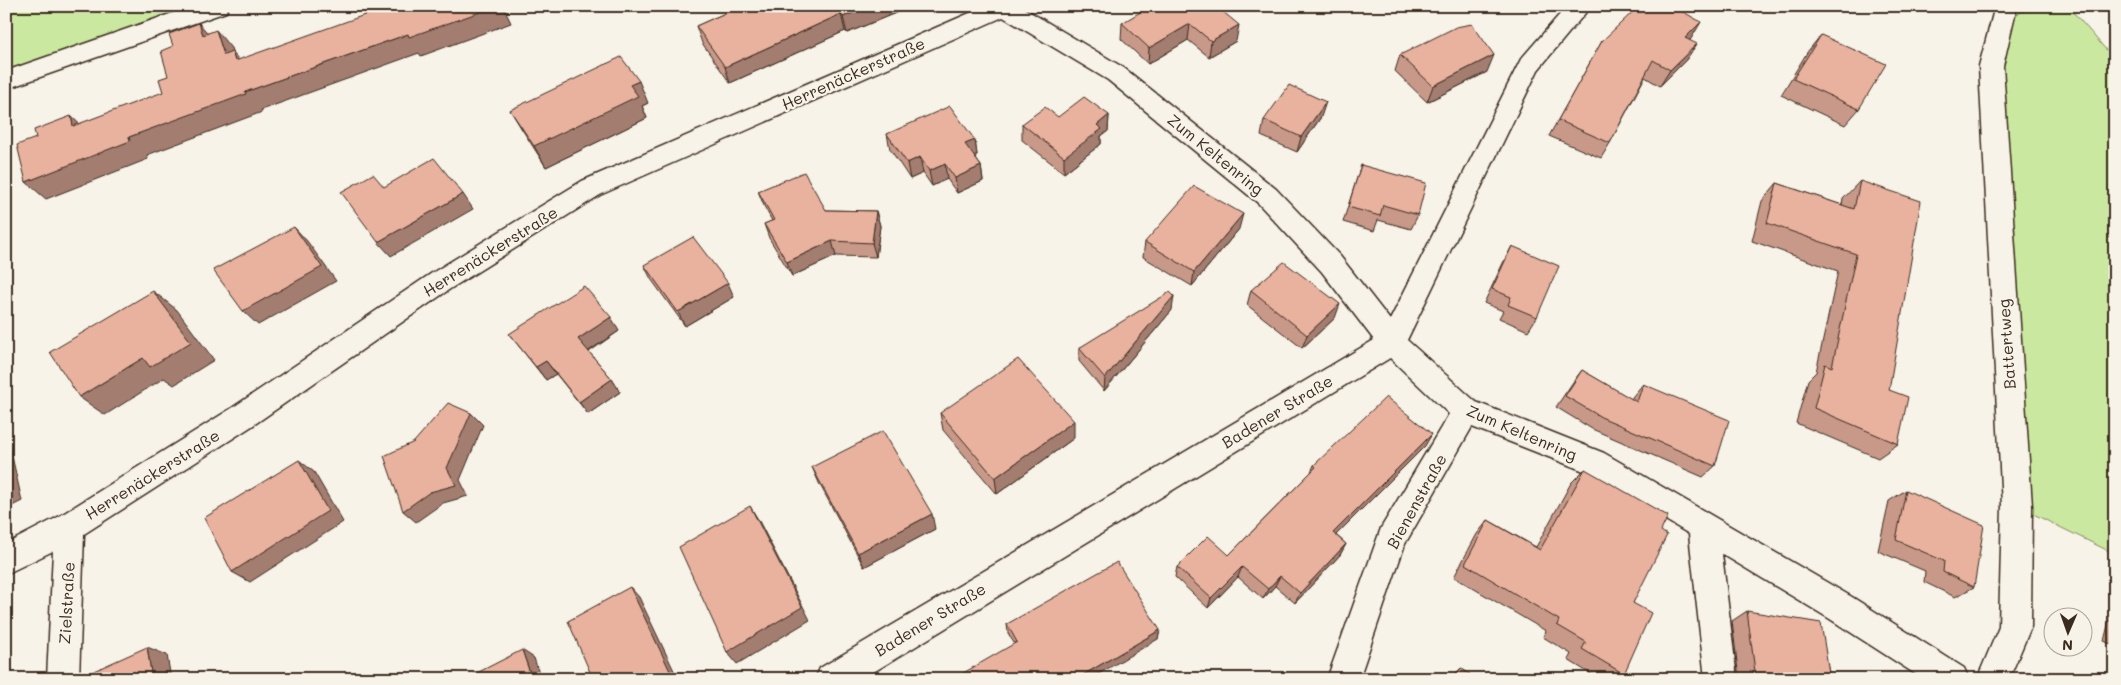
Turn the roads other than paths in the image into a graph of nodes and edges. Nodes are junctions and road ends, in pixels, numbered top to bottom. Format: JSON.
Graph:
{"nodes":[{"id":1,"x":218,"y":6,"type":"edge"},
{"id":2,"x":1580,"y":6,"type":"edge"},
{"id":3,"x":2006,"y":6,"type":"edge"},
{"id":4,"x":1007,"y":7,"type":"edge"},
{"id":5,"x":970,"y":14,"type":"edge"},
{"id":6,"x":6,"y":80,"type":"edge"},
{"id":7,"x":1392,"y":343,"type":"junction"},
{"id":8,"x":1466,"y":411,"type":"junction"},
{"id":9,"x":1703,"y":526,"type":"junction"},
{"id":10,"x":69,"y":527,"type":"junction"},
{"id":11,"x":6,"y":560,"type":"edge"},
{"id":12,"x":62,"y":679,"type":"edge"},
{"id":13,"x":831,"y":679,"type":"edge"},
{"id":14,"x":1343,"y":679,"type":"edge"},
{"id":15,"x":1720,"y":679,"type":"edge"},
{"id":16,"x":1953,"y":679,"type":"edge"},
{"id":17,"x":1993,"y":679,"type":"edge"}],
"edges":[{"from":1,"to":6,"type":"street"},
{"from":2,"to":7,"type":"street"},
{"from":3,"to":17,"type":"street","name":"Battertweg"},
{"from":4,"to":5,"type":"street","name":"Herrenäckerstraße"},
{"from":4,"to":7,"type":"street","name":"Zum Keltenring"},
{"from":5,"to":10,"type":"street","name":"Herrenäckerstraße"},
{"from":7,"to":8,"type":"street","name":"Zum Keltenring"},
{"from":7,"to":13,"type":"street","name":"Badener Straße"},
{"from":8,"to":9,"type":"street","name":"Zum Keltenring"},
{"from":8,"to":14,"type":"street","name":"Bienenstraße"},
{"from":9,"to":15,"type":"street"},
{"from":9,"to":16,"type":"street","name":"Zum Keltenring"},
{"from":10,"to":11,"type":"street","name":"Herrenäckerstraße"},
{"from":10,"to":12,"type":"street","name":"Zielstraße"}]}
